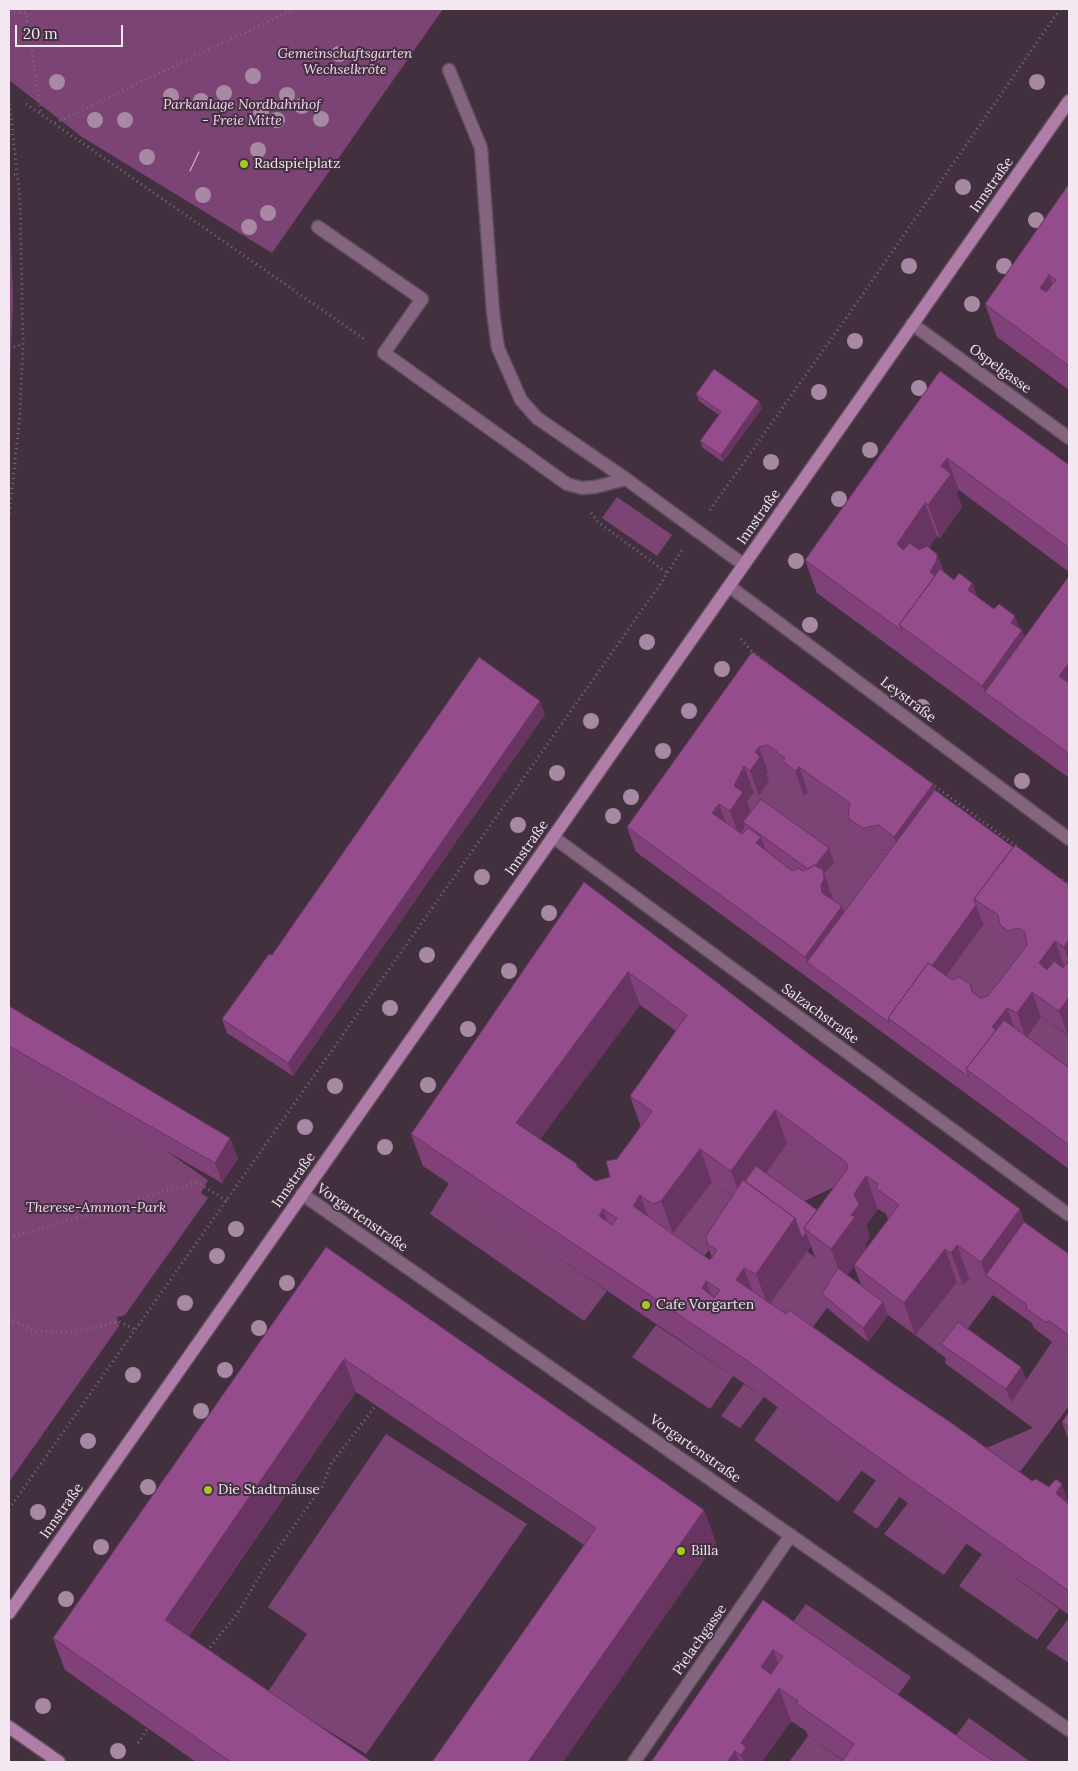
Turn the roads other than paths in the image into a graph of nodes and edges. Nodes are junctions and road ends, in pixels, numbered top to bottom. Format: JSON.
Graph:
{"nodes":[{"id":1,"x":449,"y":70,"type":"dead end"},
{"id":2,"x":1069,"y":101,"type":"edge"},
{"id":3,"x":318,"y":227,"type":"dead end"},
{"id":4,"x":912,"y":324,"type":"junction"},
{"id":5,"x":1069,"y":438,"type":"edge"},
{"id":6,"x":626,"y":479,"type":"junction"},
{"id":7,"x":744,"y":565,"type":"junction"},
{"id":8,"x":729,"y":586,"type":"junction"},
{"id":9,"x":553,"y":837,"type":"junction"},
{"id":10,"x":1069,"y":839,"type":"edge"},
{"id":11,"x":302,"y":1194,"type":"junction"},
{"id":12,"x":1069,"y":1215,"type":"edge"},
{"id":13,"x":791,"y":1535,"type":"junction"},
{"id":14,"x":9,"y":1613,"type":"edge"},
{"id":15,"x":9,"y":1728,"type":"edge"},
{"id":16,"x":1069,"y":1730,"type":"edge"},
{"id":17,"x":59,"y":1762,"type":"edge"},
{"id":18,"x":634,"y":1762,"type":"edge"}],
"edges":[{"from":1,"to":6,"type":"street"},
{"from":2,"to":4,"type":"main road","name":"Innstraße"},
{"from":3,"to":6,"type":"street"},
{"from":4,"to":5,"type":"street","name":"Ospelgasse"},
{"from":4,"to":7,"type":"main road","name":"Innstraße"},
{"from":6,"to":7,"type":"street"},
{"from":7,"to":8,"type":"main road","name":"Innstraße"},
{"from":8,"to":9,"type":"main road","name":"Innstraße"},
{"from":8,"to":10,"type":"street","name":"Leystraße"},
{"from":9,"to":11,"type":"main road","name":"Innstraße"},
{"from":9,"to":12,"type":"street","name":"Salzachstraße"},
{"from":11,"to":13,"type":"street","name":"Vorgartenstraße"},
{"from":11,"to":14,"type":"main road","name":"Innstraße"},
{"from":13,"to":16,"type":"street","name":"Vorgartenstraße"},
{"from":13,"to":18,"type":"street","name":"Pielachgasse"},
{"from":15,"to":17,"type":"main road"}]}
